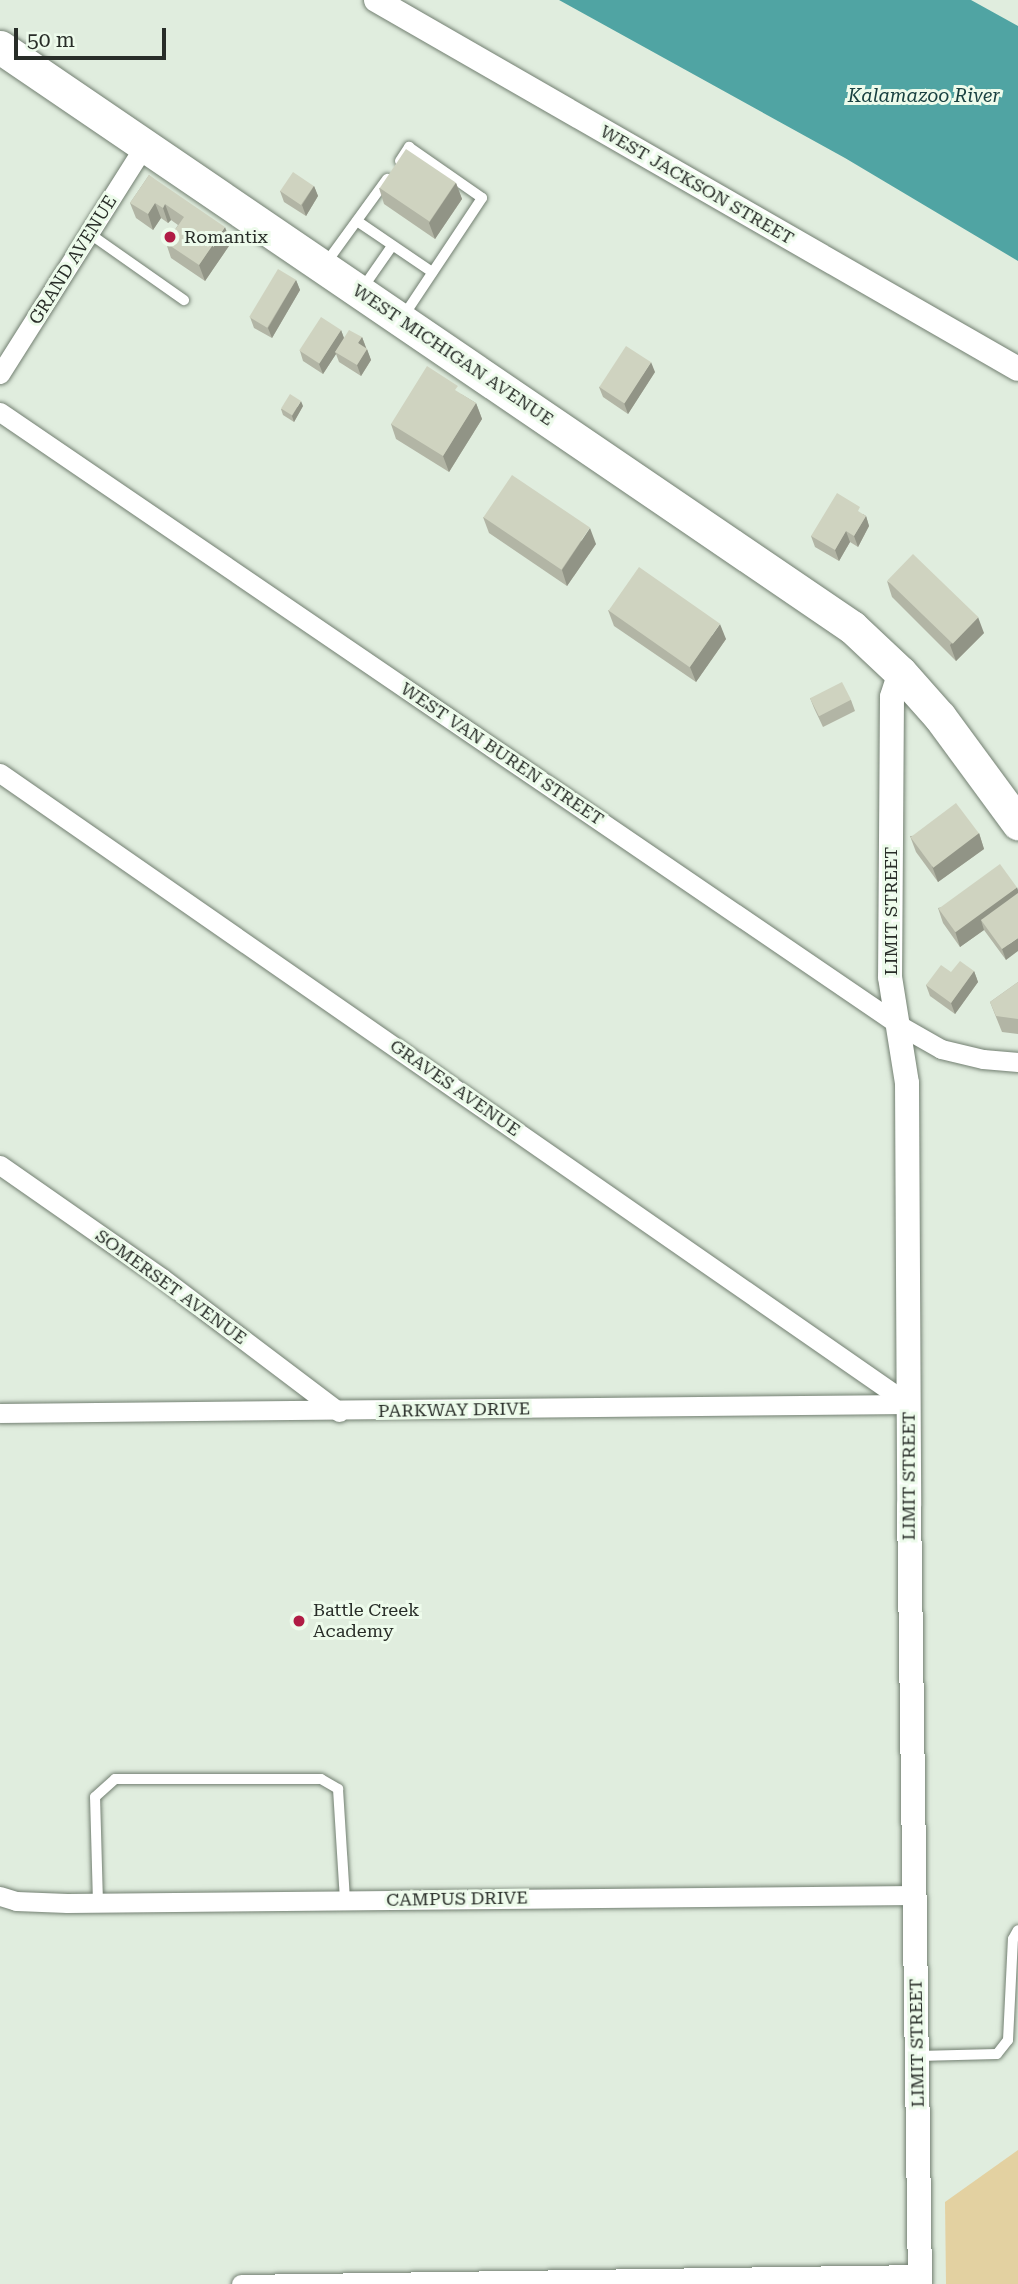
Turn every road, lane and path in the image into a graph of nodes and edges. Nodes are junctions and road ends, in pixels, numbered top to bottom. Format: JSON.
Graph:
{"nodes":[{"id":1,"x":376,"y":0,"type":"edge"},
{"id":2,"x":0,"y":47,"type":"edge"},
{"id":3,"x":144,"y":146,"type":"junction"},
{"id":4,"x":357,"y":221,"type":"junction"},
{"id":5,"x":90,"y":234,"type":"junction"},
{"id":6,"x":392,"y":246,"type":"junction"},
{"id":7,"x":323,"y":267,"type":"junction"},
{"id":8,"x":432,"y":272,"type":"junction"},
{"id":9,"x":360,"y":292,"type":"junction"},
{"id":10,"x":184,"y":300,"type":"dead end"},
{"id":11,"x":401,"y":320,"type":"junction"},
{"id":12,"x":1018,"y":369,"type":"edge"},
{"id":13,"x":0,"y":374,"type":"edge"},
{"id":14,"x":0,"y":412,"type":"edge"},
{"id":15,"x":900,"y":672,"type":"junction"},
{"id":16,"x":0,"y":774,"type":"edge"},
{"id":17,"x":1018,"y":823,"type":"edge"},
{"id":18,"x":899,"y":1025,"type":"junction"},
{"id":19,"x":1018,"y":1062,"type":"edge"},
{"id":20,"x":0,"y":1165,"type":"edge"},
{"id":21,"x":909,"y":1405,"type":"junction"},
{"id":22,"x":339,"y":1412,"type":"junction"},
{"id":23,"x":0,"y":1413,"type":"edge"},
{"id":24,"x":915,"y":1895,"type":"junction"},
{"id":25,"x":0,"y":1896,"type":"edge"},
{"id":26,"x":345,"y":1900,"type":"junction"},
{"id":27,"x":98,"y":1903,"type":"junction"},
{"id":28,"x":1018,"y":1930,"type":"edge"},
{"id":29,"x":917,"y":2056,"type":"junction"},
{"id":30,"x":920,"y":2279,"type":"edge"},
{"id":31,"x":241,"y":2284,"type":"edge"}],
"edges":[{"from":1,"to":12,"type":"street","name":"WEST JACKSON STREET"},
{"from":2,"to":3,"type":"highway","name":"WEST MICHIGAN AVENUE"},
{"from":3,"to":5,"type":"street","name":"GRAND AVENUE"},
{"from":3,"to":7,"type":"highway","name":"WEST MICHIGAN AVENUE"},
{"from":4,"to":6,"type":"lane"},
{"from":4,"to":7,"type":"lane"},
{"from":4,"to":8,"type":"lane"},
{"from":5,"to":10,"type":"lane"},
{"from":5,"to":13,"type":"street","name":"GRAND AVENUE"},
{"from":6,"to":8,"type":"lane"},
{"from":6,"to":9,"type":"lane"},
{"from":7,"to":9,"type":"highway","name":"WEST MICHIGAN AVENUE"},
{"from":8,"to":11,"type":"lane"},
{"from":9,"to":11,"type":"highway","name":"WEST MICHIGAN AVENUE"},
{"from":11,"to":15,"type":"highway","name":"WEST MICHIGAN AVENUE"},
{"from":14,"to":18,"type":"street","name":"WEST VAN BUREN STREET"},
{"from":15,"to":17,"type":"highway","name":"WEST MICHIGAN AVENUE"},
{"from":15,"to":18,"type":"street","name":"LIMIT STREET"},
{"from":16,"to":21,"type":"street","name":"GRAVES AVENUE"},
{"from":18,"to":19,"type":"street","name":"WEST VAN BUREN STREET"},
{"from":18,"to":21,"type":"street","name":"LIMIT STREET"},
{"from":20,"to":22,"type":"street","name":"SOMERSET AVENUE"},
{"from":21,"to":22,"type":"street","name":"PARKWAY DRIVE"},
{"from":21,"to":24,"type":"street","name":"LIMIT STREET"},
{"from":22,"to":23,"type":"street","name":"PARKWAY DRIVE"},
{"from":24,"to":26,"type":"street","name":"CAMPUS DRIVE"},
{"from":24,"to":29,"type":"street","name":"LIMIT STREET"},
{"from":25,"to":27,"type":"street","name":"CAMPUS DRIVE"},
{"from":26,"to":27,"type":"street","name":"CAMPUS DRIVE"},
{"from":26,"to":27,"type":"lane"},
{"from":28,"to":29,"type":"lane"},
{"from":29,"to":30,"type":"street","name":"LIMIT STREET"},
{"from":30,"to":31,"type":"street"}]}
